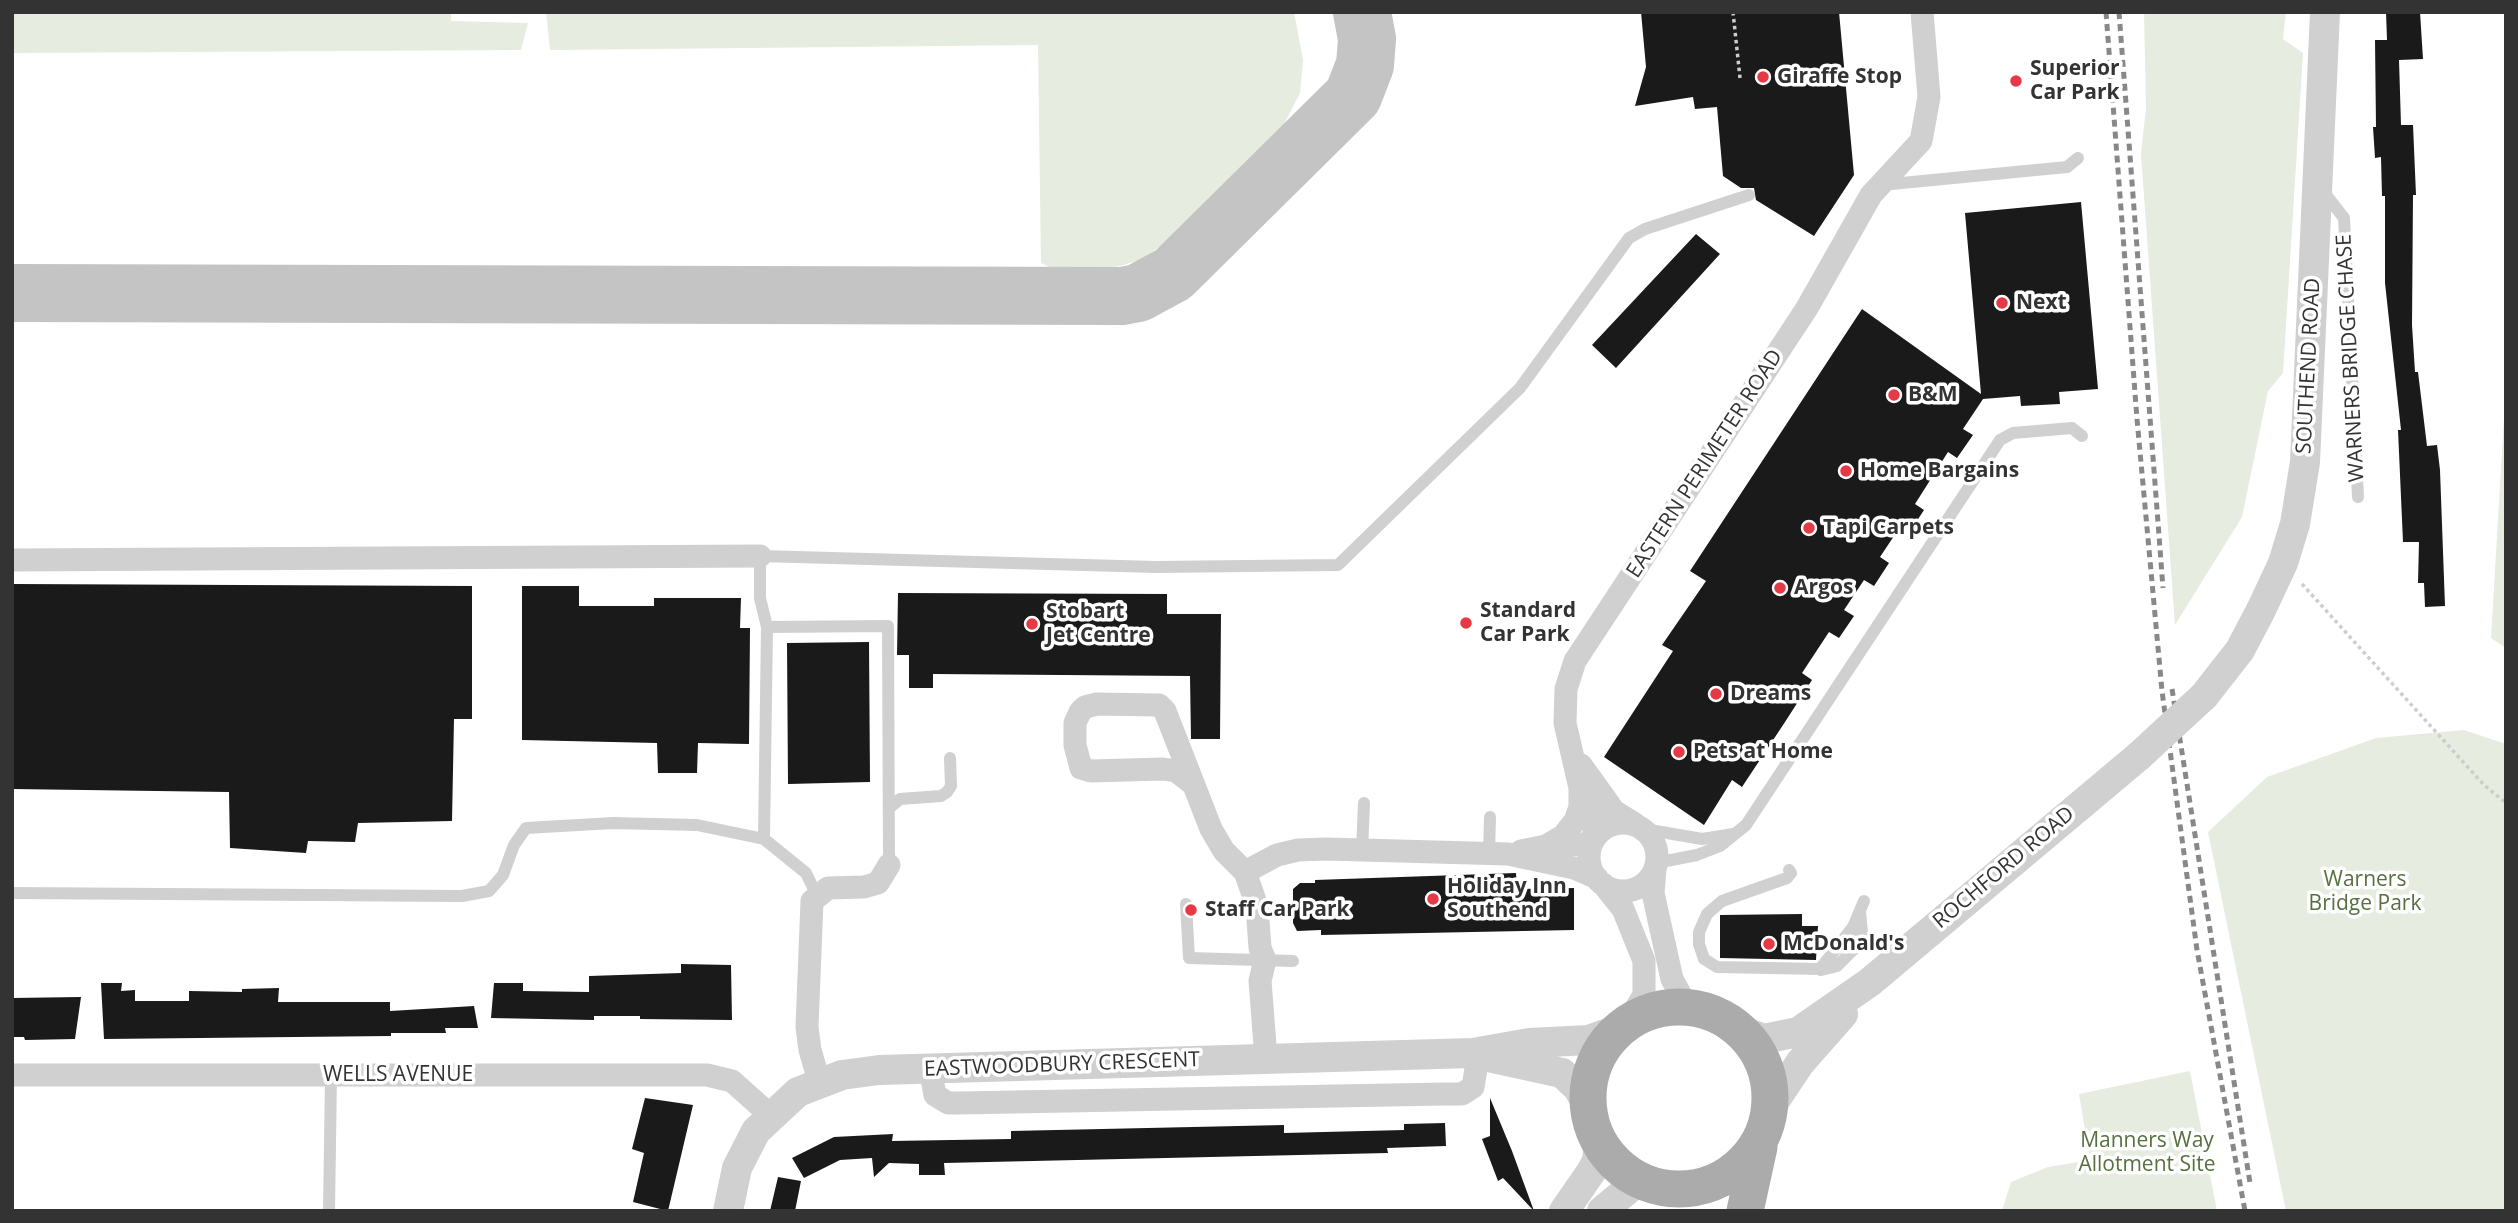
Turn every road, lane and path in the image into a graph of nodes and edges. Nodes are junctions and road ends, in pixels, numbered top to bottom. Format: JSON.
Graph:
{"nodes":[{"id":1,"x":1733,"y":12,"type":"edge"},
{"id":2,"x":1922,"y":12,"type":"edge"},
{"id":3,"x":2325,"y":12,"type":"edge"},
{"id":4,"x":1740,"y":78,"type":"dead end"},
{"id":5,"x":2078,"y":158,"type":"dead end"},
{"id":6,"x":2318,"y":185,"type":"junction"},
{"id":7,"x":1877,"y":186,"type":"junction"},
{"id":8,"x":1749,"y":195,"type":"dead end"},
{"id":9,"x":2082,"y":436,"type":"dead end"},
{"id":10,"x":2358,"y":498,"type":"dead end"},
{"id":11,"x":760,"y":556,"type":"junction"},
{"id":12,"x":12,"y":560,"type":"edge"},
{"id":13,"x":2283,"y":563,"type":"junction"},
{"id":14,"x":767,"y":627,"type":"junction"},
{"id":15,"x":2204,"y":696,"type":"joint"},
{"id":16,"x":1572,"y":751,"type":"junction"},
{"id":17,"x":950,"y":758,"type":"dead end"},
{"id":18,"x":1194,"y":785,"type":"junction"},
{"id":19,"x":1580,"y":788,"type":"junction"},
{"id":20,"x":1364,"y":803,"type":"dead end"},
{"id":21,"x":2506,"y":803,"type":"edge"},
{"id":22,"x":889,"y":808,"type":"junction"},
{"id":23,"x":1490,"y":817,"type":"dead end"},
{"id":24,"x":1746,"y":825,"type":"junction"},
{"id":25,"x":1639,"y":827,"type":"junction"},
{"id":26,"x":764,"y":839,"type":"junction"},
{"id":27,"x":1593,"y":840,"type":"junction"},
{"id":28,"x":1546,"y":846,"type":"junction"},
{"id":29,"x":1362,"y":851,"type":"junction"},
{"id":30,"x":1499,"y":854,"type":"junction"},
{"id":31,"x":889,"y":865,"type":"joint"},
{"id":32,"x":1655,"y":869,"type":"junction"},
{"id":33,"x":1790,"y":870,"type":"dead end"},
{"id":34,"x":1248,"y":881,"type":"junction"},
{"id":35,"x":1600,"y":881,"type":"junction"},
{"id":36,"x":12,"y":893,"type":"edge"},
{"id":37,"x":1186,"y":904,"type":"dead end"},
{"id":38,"x":1862,"y":905,"type":"dead end"},
{"id":39,"x":816,"y":907,"type":"junction"},
{"id":40,"x":1265,"y":960,"type":"junction"},
{"id":41,"x":1293,"y":961,"type":"dead end"},
{"id":42,"x":1870,"y":982,"type":"junction"},
{"id":43,"x":1699,"y":1010,"type":"junction"},
{"id":44,"x":1622,"y":1025,"type":"junction"},
{"id":45,"x":1736,"y":1029,"type":"junction"},
{"id":46,"x":1266,"y":1046,"type":"junction"},
{"id":47,"x":1473,"y":1053,"type":"junction"},
{"id":48,"x":930,"y":1069,"type":"junction"},
{"id":49,"x":12,"y":1075,"type":"edge"},
{"id":50,"x":331,"y":1075,"type":"junction"},
{"id":51,"x":819,"y":1081,"type":"junction"},
{"id":52,"x":1772,"y":1105,"type":"junction"},
{"id":53,"x":1590,"y":1108,"type":"junction"},
{"id":54,"x":771,"y":1115,"type":"junction"},
{"id":55,"x":1760,"y":1142,"type":"junction"},
{"id":56,"x":1599,"y":1143,"type":"junction"},
{"id":57,"x":1663,"y":1185,"type":"junction"},
{"id":58,"x":329,"y":1211,"type":"edge"},
{"id":59,"x":728,"y":1211,"type":"edge"},
{"id":60,"x":1564,"y":1211,"type":"edge"},
{"id":61,"x":1602,"y":1211,"type":"edge"},
{"id":62,"x":1699,"y":1211,"type":"edge"},
{"id":63,"x":1745,"y":1211,"type":"edge"}],
"edges":[{"from":1,"to":4,"type":"path"},
{"from":2,"to":7,"type":"street","name":"EASTERN PERIMETER ROAD"},
{"from":3,"to":6,"type":"street","name":"SOUTHEND ROAD"},
{"from":5,"to":7,"type":"lane"},
{"from":6,"to":10,"type":"lane","name":"WARNERS BRIDGE CHASE"},
{"from":6,"to":13,"type":"street","name":"SOUTHEND ROAD"},
{"from":7,"to":16,"type":"street","name":"EASTERN PERIMETER ROAD"},
{"from":8,"to":11,"type":"lane"},
{"from":9,"to":24,"type":"lane"},
{"from":11,"to":12,"type":"street"},
{"from":11,"to":14,"type":"lane"},
{"from":13,"to":15,"type":"street","name":"SOUTHEND ROAD"},
{"from":13,"to":21,"type":"path"},
{"from":14,"to":22,"type":"lane"},
{"from":14,"to":26,"type":"lane"},
{"from":15,"to":42,"type":"street","name":"ROCHFORD ROAD","bridge":true},
{"from":16,"to":19,"type":"street","name":"EASTERN PERIMETER ROAD"},
{"from":16,"to":25,"type":"street","name":"EASTERN PERIMETER ROAD"},
{"from":17,"to":22,"type":"lane"},
{"from":18,"to":18,"type":"street"},
{"from":18,"to":34,"type":"street"},
{"from":19,"to":27,"type":"street","name":"EASTERN PERIMETER ROAD"},
{"from":19,"to":28,"type":"street"},
{"from":20,"to":29,"type":"lane"},
{"from":22,"to":31,"type":"lane"},
{"from":23,"to":30,"type":"lane"},
{"from":24,"to":25,"type":"lane"},
{"from":24,"to":32,"type":"lane"},
{"from":25,"to":27,"type":"street"},
{"from":25,"to":32,"type":"street"},
{"from":26,"to":36,"type":"lane"},
{"from":26,"to":39,"type":"lane"},
{"from":27,"to":28,"type":"street"},
{"from":27,"to":35,"type":"street"},
{"from":28,"to":30,"type":"street"},
{"from":29,"to":30,"type":"street"},
{"from":29,"to":34,"type":"street"},
{"from":30,"to":35,"type":"street"},
{"from":31,"to":39,"type":"street"},
{"from":32,"to":35,"type":"street"},
{"from":32,"to":43,"type":"street"},
{"from":33,"to":38,"type":"lane"},
{"from":34,"to":40,"type":"street"},
{"from":35,"to":44,"type":"street"},
{"from":37,"to":40,"type":"lane"},
{"from":39,"to":51,"type":"street"},
{"from":40,"to":41,"type":"lane"},
{"from":40,"to":46,"type":"street"},
{"from":42,"to":45,"type":"street","name":"ROCHFORD ROAD"},
{"from":42,"to":52,"type":"street","name":"ROCHFORD ROAD"},
{"from":43,"to":44,"type":"main road"},
{"from":43,"to":45,"type":"main road"},
{"from":44,"to":47,"type":"street","name":"EASTWOODBURY CRESCENT"},
{"from":44,"to":53,"type":"main road"},
{"from":45,"to":52,"type":"main road"},
{"from":46,"to":47,"type":"street","name":"EASTWOODBURY CRESCENT"},
{"from":46,"to":48,"type":"street","name":"EASTWOODBURY CRESCENT"},
{"from":47,"to":48,"type":"street"},
{"from":47,"to":53,"type":"street","name":"EASTWOODBURY CRESCENT"},
{"from":48,"to":51,"type":"street","name":"EASTWOODBURY CRESCENT"},
{"from":49,"to":50,"type":"street","name":"WELLS AVENUE"},
{"from":50,"to":54,"type":"street","name":"WELLS AVENUE"},
{"from":50,"to":58,"type":"lane"},
{"from":51,"to":54,"type":"street","name":"EASTWOODBURY CRESCENT"},
{"from":52,"to":55,"type":"main road"},
{"from":53,"to":56,"type":"main road"},
{"from":54,"to":59,"type":"street","name":"EASTWOODBURY CRESCENT"},
{"from":55,"to":57,"type":"main road"},
{"from":55,"to":63,"type":"main road"},
{"from":56,"to":57,"type":"main road"},
{"from":56,"to":60,"type":"street"},
{"from":57,"to":61,"type":"street"},
{"from":57,"to":62,"type":"main road"}]}
